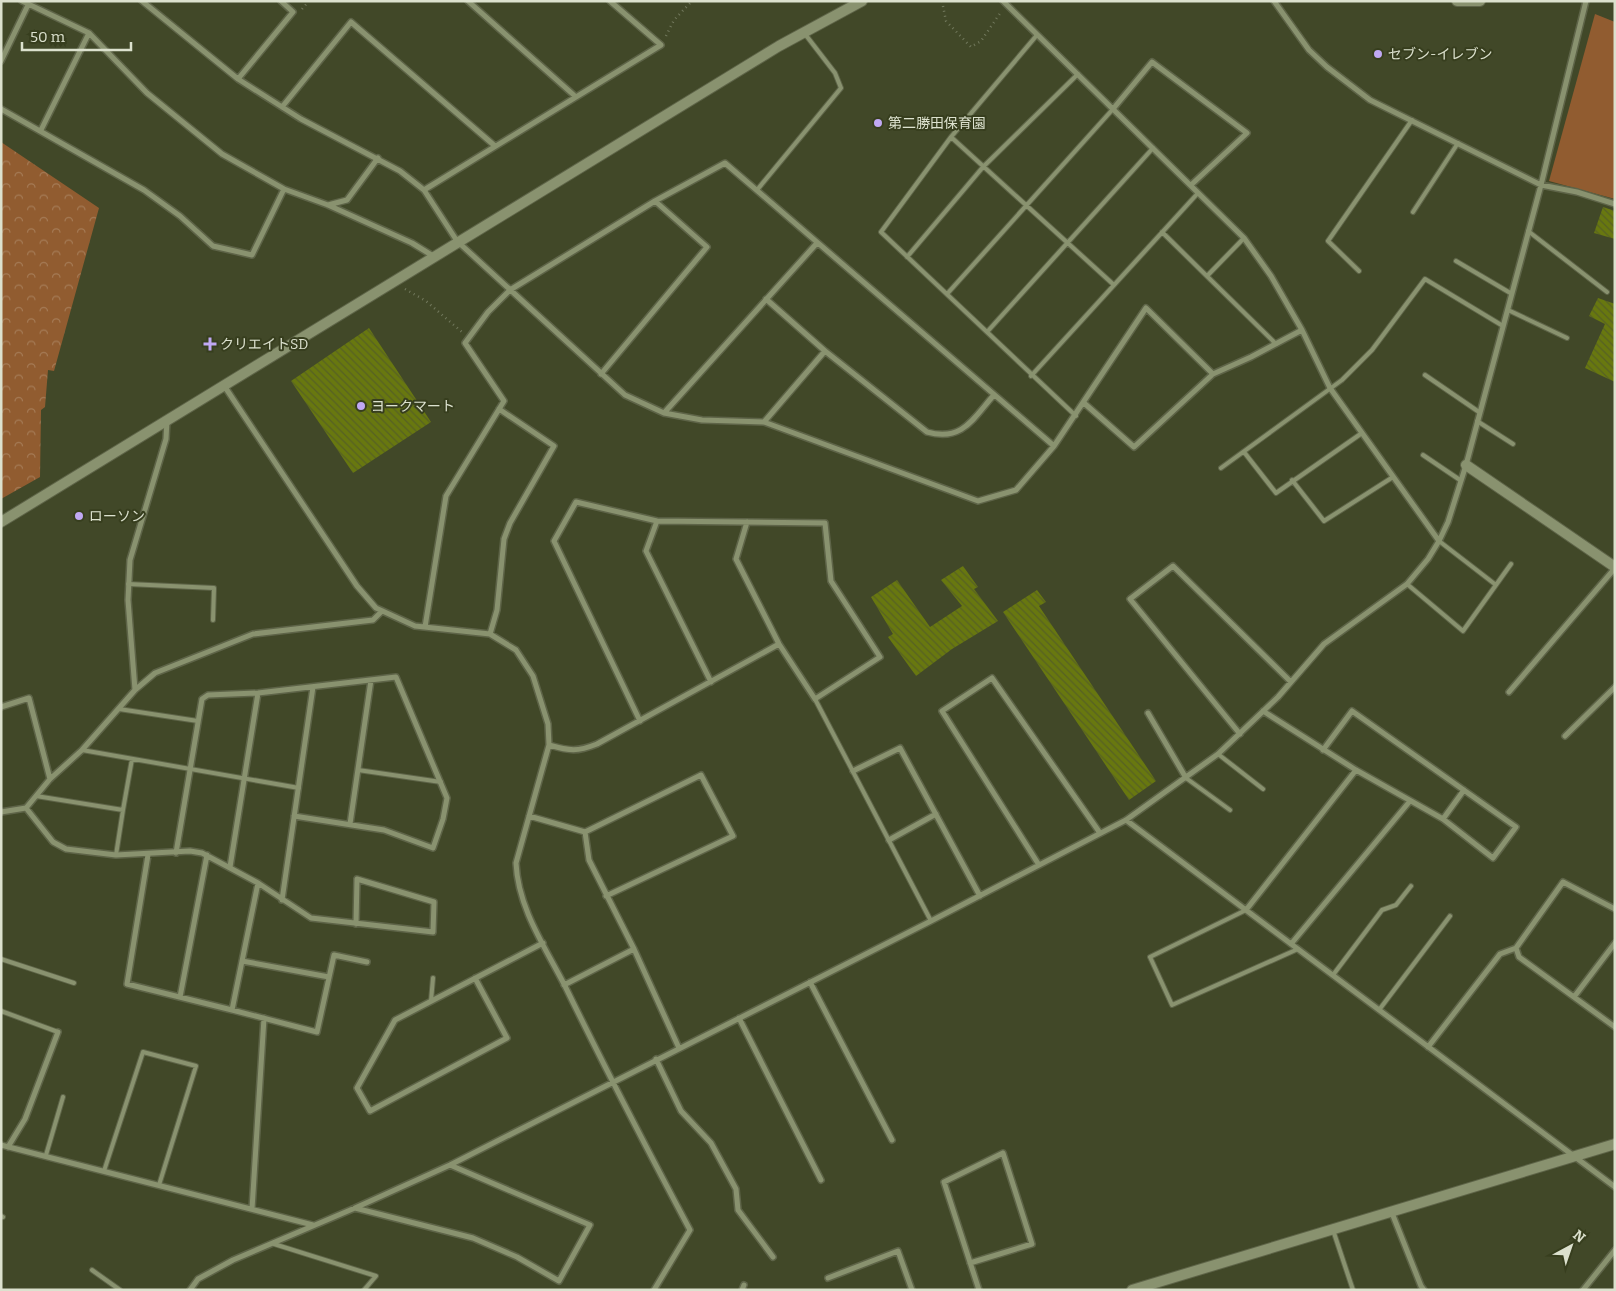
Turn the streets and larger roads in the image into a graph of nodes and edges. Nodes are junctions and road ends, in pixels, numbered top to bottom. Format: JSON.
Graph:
{"nodes":[{"id":1,"x":22,"y":1,"type":"edge"},
{"id":2,"x":142,"y":1,"type":"edge"},
{"id":3,"x":281,"y":1,"type":"edge"},
{"id":4,"x":468,"y":1,"type":"edge"},
{"id":5,"x":610,"y":1,"type":"edge"},
{"id":6,"x":862,"y":1,"type":"edge"},
{"id":7,"x":1274,"y":1,"type":"edge"},
{"id":8,"x":1457,"y":1,"type":"edge"},
{"id":9,"x":1480,"y":1,"type":"edge"},
{"id":10,"x":1586,"y":1,"type":"edge"},
{"id":11,"x":1004,"y":3,"type":"edge"},
{"id":12,"x":28,"y":5,"type":"junction"},
{"id":13,"x":89,"y":33,"type":"junction"},
{"id":14,"x":1,"y":61,"type":"edge"},
{"id":15,"x":238,"y":79,"type":"junction"},
{"id":16,"x":576,"y":97,"type":"junction"},
{"id":17,"x":282,"y":107,"type":"junction"},
{"id":18,"x":1,"y":109,"type":"edge"},
{"id":19,"x":1113,"y":109,"type":"junction"},
{"id":20,"x":41,"y":130,"type":"junction"},
{"id":21,"x":495,"y":146,"type":"junction"},
{"id":22,"x":378,"y":158,"type":"junction"},
{"id":23,"x":1191,"y":185,"type":"junction"},
{"id":24,"x":1541,"y":186,"type":"junction"},
{"id":25,"x":284,"y":189,"type":"junction"},
{"id":26,"x":424,"y":190,"type":"junction"},
{"id":27,"x":654,"y":201,"type":"junction"},
{"id":28,"x":1615,"y":204,"type":"edge"},
{"id":29,"x":328,"y":205,"type":"junction"},
{"id":30,"x":457,"y":242,"type":"junction"},
{"id":31,"x":817,"y":243,"type":"junction"},
{"id":32,"x":432,"y":256,"type":"junction"},
{"id":33,"x":510,"y":290,"type":"junction"},
{"id":34,"x":766,"y":299,"type":"junction"},
{"id":35,"x":1302,"y":330,"type":"junction"},
{"id":36,"x":825,"y":351,"type":"junction"},
{"id":37,"x":601,"y":374,"type":"junction"},
{"id":38,"x":1213,"y":374,"type":"junction"},
{"id":39,"x":225,"y":387,"type":"junction"},
{"id":40,"x":993,"y":396,"type":"junction"},
{"id":41,"x":1084,"y":403,"type":"junction"},
{"id":42,"x":500,"y":409,"type":"junction"},
{"id":43,"x":664,"y":413,"type":"junction"},
{"id":44,"x":167,"y":420,"type":"junction"},
{"id":45,"x":764,"y":422,"type":"junction"},
{"id":46,"x":1054,"y":446,"type":"junction"},
{"id":47,"x":1466,"y":465,"type":"junction"},
{"id":48,"x":657,"y":521,"type":"junction"},
{"id":49,"x":1,"y":522,"type":"edge"},
{"id":50,"x":747,"y":522,"type":"junction"},
{"id":51,"x":1439,"y":541,"type":"junction"},
{"id":52,"x":1615,"y":567,"type":"edge"},
{"id":53,"x":382,"y":611,"type":"junction"},
{"id":54,"x":425,"y":627,"type":"junction"},
{"id":55,"x":490,"y":634,"type":"junction"},
{"id":56,"x":779,"y":644,"type":"junction"},
{"id":57,"x":371,"y":680,"type":"junction"},
{"id":58,"x":711,"y":682,"type":"junction"},
{"id":59,"x":1291,"y":682,"type":"junction"},
{"id":60,"x":313,"y":687,"type":"junction"},
{"id":61,"x":1615,"y":687,"type":"edge"},
{"id":62,"x":135,"y":690,"type":"junction"},
{"id":63,"x":1509,"y":692,"type":"dead end"},
{"id":64,"x":258,"y":693,"type":"junction"},
{"id":65,"x":1,"y":708,"type":"edge"},
{"id":66,"x":1263,"y":711,"type":"junction"},
{"id":67,"x":1148,"y":713,"type":"dead end"},
{"id":68,"x":640,"y":721,"type":"junction"},
{"id":69,"x":1240,"y":734,"type":"junction"},
{"id":70,"x":1565,"y":736,"type":"dead end"},
{"id":71,"x":549,"y":745,"type":"junction"},
{"id":72,"x":1324,"y":750,"type":"junction"},
{"id":73,"x":1356,"y":770,"type":"junction"},
{"id":74,"x":853,"y":771,"type":"road end"},
{"id":75,"x":1186,"y":778,"type":"junction"},
{"id":76,"x":50,"y":779,"type":"junction"},
{"id":77,"x":1464,"y":790,"type":"junction"},
{"id":78,"x":1410,"y":801,"type":"junction"},
{"id":79,"x":26,"y":808,"type":"junction"},
{"id":80,"x":1,"y":812,"type":"edge"},
{"id":81,"x":936,"y":814,"type":"junction"},
{"id":82,"x":294,"y":816,"type":"junction"},
{"id":83,"x":530,"y":816,"type":"junction"},
{"id":84,"x":1126,"y":820,"type":"junction"},
{"id":85,"x":1443,"y":820,"type":"junction"},
{"id":86,"x":350,"y":824,"type":"junction"},
{"id":87,"x":585,"y":832,"type":"junction"},
{"id":88,"x":1100,"y":833,"type":"junction"},
{"id":89,"x":889,"y":840,"type":"road end"},
{"id":90,"x":176,"y":853,"type":"junction"},
{"id":91,"x":148,"y":855,"type":"junction"},
{"id":92,"x":207,"y":855,"type":"junction"},
{"id":93,"x":1039,"y":865,"type":"junction"},
{"id":94,"x":230,"y":867,"type":"junction"},
{"id":95,"x":258,"y":883,"type":"junction"},
{"id":96,"x":606,"y":896,"type":"junction"},
{"id":97,"x":980,"y":896,"type":"junction"},
{"id":98,"x":282,"y":900,"type":"junction"},
{"id":99,"x":1615,"y":909,"type":"edge"},
{"id":100,"x":1246,"y":910,"type":"junction"},
{"id":101,"x":356,"y":924,"type":"junction"},
{"id":102,"x":543,"y":943,"type":"junction"},
{"id":103,"x":1615,"y":943,"type":"edge"},
{"id":104,"x":1292,"y":944,"type":"junction"},
{"id":105,"x":1516,"y":948,"type":"junction"},
{"id":106,"x":634,"y":949,"type":"junction"},
{"id":107,"x":242,"y":962,"type":"junction"},
{"id":108,"x":367,"y":962,"type":"dead end"},
{"id":109,"x":329,"y":977,"type":"junction"},
{"id":110,"x":475,"y":978,"type":"junction"},
{"id":111,"x":810,"y":982,"type":"junction"},
{"id":112,"x":564,"y":985,"type":"junction"},
{"id":113,"x":180,"y":997,"type":"junction"},
{"id":114,"x":1574,"y":997,"type":"junction"},
{"id":115,"x":232,"y":1010,"type":"junction"},
{"id":116,"x":264,"y":1018,"type":"junction"},
{"id":117,"x":739,"y":1018,"type":"junction"},
{"id":118,"x":1615,"y":1027,"type":"edge"},
{"id":119,"x":58,"y":1032,"type":"road end"},
{"id":120,"x":1428,"y":1047,"type":"junction"},
{"id":121,"x":678,"y":1048,"type":"junction"},
{"id":122,"x":656,"y":1059,"type":"junction"},
{"id":123,"x":611,"y":1082,"type":"junction"},
{"id":124,"x":892,"y":1140,"type":"dead end"},
{"id":125,"x":1615,"y":1144,"type":"edge"},
{"id":126,"x":1,"y":1145,"type":"edge"},
{"id":127,"x":8,"y":1147,"type":"junction"},
{"id":128,"x":1577,"y":1157,"type":"junction"},
{"id":129,"x":450,"y":1164,"type":"junction"},
{"id":130,"x":821,"y":1180,"type":"dead end"},
{"id":131,"x":1615,"y":1186,"type":"edge"},
{"id":132,"x":355,"y":1208,"type":"junction"},
{"id":133,"x":252,"y":1209,"type":"junction"},
{"id":134,"x":1392,"y":1213,"type":"junction"},
{"id":135,"x":313,"y":1225,"type":"junction"},
{"id":136,"x":1615,"y":1250,"type":"edge"},
{"id":137,"x":773,"y":1256,"type":"dead end"},
{"id":138,"x":970,"y":1263,"type":"junction"},
{"id":139,"x":828,"y":1278,"type":"dead end"},
{"id":140,"x":190,"y":1290,"type":"edge"},
{"id":141,"x":654,"y":1290,"type":"edge"},
{"id":142,"x":912,"y":1290,"type":"edge"},
{"id":143,"x":979,"y":1290,"type":"edge"},
{"id":144,"x":1132,"y":1290,"type":"edge"},
{"id":145,"x":1424,"y":1290,"type":"edge"},
{"id":146,"x":1583,"y":1290,"type":"edge"}],
"edges":[{"from":1,"to":12,"type":"street"},
{"from":2,"to":15,"type":"street"},
{"from":3,"to":15,"type":"street"},
{"from":4,"to":16,"type":"street"},
{"from":5,"to":16,"type":"street"},
{"from":6,"to":30,"type":"street"},
{"from":7,"to":24,"type":"street"},
{"from":8,"to":9,"type":"street"},
{"from":10,"to":24,"type":"street"},
{"from":11,"to":19,"type":"street"},
{"from":12,"to":13,"type":"street"},
{"from":12,"to":14,"type":"street"},
{"from":13,"to":20,"type":"street"},
{"from":13,"to":25,"type":"street"},
{"from":15,"to":17,"type":"street"},
{"from":16,"to":21,"type":"street"},
{"from":17,"to":21,"type":"street"},
{"from":17,"to":22,"type":"street"},
{"from":18,"to":20,"type":"street"},
{"from":19,"to":23,"type":"street"},
{"from":19,"to":23,"type":"street"},
{"from":20,"to":25,"type":"street"},
{"from":21,"to":26,"type":"street"},
{"from":22,"to":26,"type":"street"},
{"from":22,"to":29,"type":"street"},
{"from":23,"to":35,"type":"street"},
{"from":24,"to":28,"type":"street"},
{"from":24,"to":47,"type":"street"},
{"from":25,"to":29,"type":"street"},
{"from":26,"to":30,"type":"street"},
{"from":27,"to":31,"type":"street"},
{"from":27,"to":33,"type":"street"},
{"from":27,"to":37,"type":"street"},
{"from":29,"to":32,"type":"street"},
{"from":30,"to":32,"type":"street"},
{"from":30,"to":33,"type":"street"},
{"from":31,"to":34,"type":"street"},
{"from":31,"to":40,"type":"street"},
{"from":32,"to":39,"type":"street"},
{"from":33,"to":37,"type":"street"},
{"from":33,"to":42,"type":"street"},
{"from":34,"to":36,"type":"street"},
{"from":34,"to":43,"type":"street"},
{"from":35,"to":38,"type":"street"},
{"from":35,"to":51,"type":"street"},
{"from":36,"to":40,"type":"street"},
{"from":36,"to":45,"type":"street"},
{"from":37,"to":43,"type":"street"},
{"from":38,"to":41,"type":"street"},
{"from":38,"to":41,"type":"street"},
{"from":39,"to":44,"type":"street"},
{"from":39,"to":53,"type":"street"},
{"from":40,"to":46,"type":"street"},
{"from":41,"to":46,"type":"street"},
{"from":42,"to":54,"type":"street"},
{"from":42,"to":55,"type":"street"},
{"from":43,"to":45,"type":"street"},
{"from":44,"to":49,"type":"street"},
{"from":44,"to":62,"type":"street"},
{"from":45,"to":46,"type":"street"},
{"from":47,"to":51,"type":"street"},
{"from":47,"to":52,"type":"street"},
{"from":48,"to":50,"type":"street"},
{"from":48,"to":58,"type":"street"},
{"from":48,"to":68,"type":"street"},
{"from":50,"to":56,"type":"street"},
{"from":50,"to":56,"type":"street"},
{"from":51,"to":59,"type":"street"},
{"from":52,"to":63,"type":"street"},
{"from":53,"to":54,"type":"street"},
{"from":53,"to":62,"type":"street"},
{"from":54,"to":55,"type":"street"},
{"from":55,"to":71,"type":"street"},
{"from":56,"to":58,"type":"street"},
{"from":57,"to":60,"type":"street"},
{"from":57,"to":86,"type":"street"},
{"from":57,"to":86,"type":"street"},
{"from":58,"to":68,"type":"street"},
{"from":59,"to":66,"type":"street"},
{"from":59,"to":69,"type":"street"},
{"from":60,"to":64,"type":"street"},
{"from":60,"to":82,"type":"street"},
{"from":61,"to":70,"type":"street"},
{"from":62,"to":76,"type":"street"},
{"from":64,"to":90,"type":"street"},
{"from":64,"to":94,"type":"street"},
{"from":65,"to":76,"type":"street"},
{"from":66,"to":69,"type":"street"},
{"from":66,"to":72,"type":"street"},
{"from":67,"to":75,"type":"street"},
{"from":68,"to":71,"type":"street"},
{"from":69,"to":75,"type":"street"},
{"from":71,"to":83,"type":"street"},
{"from":72,"to":73,"type":"street"},
{"from":72,"to":77,"type":"street"},
{"from":73,"to":78,"type":"street"},
{"from":73,"to":100,"type":"street"},
{"from":74,"to":81,"type":"street"},
{"from":75,"to":84,"type":"street"},
{"from":76,"to":79,"type":"street"},
{"from":77,"to":85,"type":"street"},
{"from":77,"to":85,"type":"street"},
{"from":78,"to":85,"type":"street"},
{"from":78,"to":104,"type":"street"},
{"from":79,"to":80,"type":"street"},
{"from":79,"to":91,"type":"street"},
{"from":81,"to":89,"type":"street"},
{"from":81,"to":97,"type":"street"},
{"from":82,"to":86,"type":"street"},
{"from":82,"to":98,"type":"street"},
{"from":83,"to":87,"type":"street"},
{"from":83,"to":102,"type":"street"},
{"from":84,"to":88,"type":"street"},
{"from":84,"to":100,"type":"street"},
{"from":87,"to":96,"type":"street"},
{"from":87,"to":96,"type":"street"},
{"from":88,"to":93,"type":"street"},
{"from":88,"to":93,"type":"street"},
{"from":90,"to":91,"type":"street"},
{"from":90,"to":92,"type":"street"},
{"from":91,"to":113,"type":"street"},
{"from":92,"to":94,"type":"street"},
{"from":92,"to":113,"type":"street"},
{"from":93,"to":97,"type":"street"},
{"from":94,"to":95,"type":"street"},
{"from":95,"to":98,"type":"street"},
{"from":95,"to":107,"type":"street"},
{"from":96,"to":106,"type":"street"},
{"from":97,"to":111,"type":"street"},
{"from":98,"to":101,"type":"street"},
{"from":99,"to":105,"type":"street"},
{"from":100,"to":104,"type":"street"},
{"from":101,"to":101,"type":"street"},
{"from":102,"to":110,"type":"street"},
{"from":102,"to":112,"type":"street"},
{"from":103,"to":114,"type":"street"},
{"from":104,"to":120,"type":"street"},
{"from":105,"to":114,"type":"street"},
{"from":105,"to":120,"type":"street"},
{"from":106,"to":112,"type":"street"},
{"from":106,"to":121,"type":"street"},
{"from":107,"to":109,"type":"street"},
{"from":107,"to":115,"type":"street"},
{"from":108,"to":109,"type":"street"},
{"from":109,"to":116,"type":"street"},
{"from":110,"to":110,"type":"street"},
{"from":111,"to":117,"type":"street"},
{"from":111,"to":124,"type":"street"},
{"from":112,"to":123,"type":"street"},
{"from":113,"to":115,"type":"street"},
{"from":114,"to":118,"type":"street"},
{"from":115,"to":116,"type":"street"},
{"from":116,"to":133,"type":"street"},
{"from":117,"to":121,"type":"street"},
{"from":117,"to":130,"type":"street"},
{"from":119,"to":127,"type":"street"},
{"from":120,"to":128,"type":"street"},
{"from":121,"to":122,"type":"street"},
{"from":122,"to":123,"type":"street"},
{"from":122,"to":137,"type":"street"},
{"from":123,"to":129,"type":"street"},
{"from":123,"to":141,"type":"street"},
{"from":125,"to":128,"type":"street"},
{"from":126,"to":127,"type":"street"},
{"from":127,"to":133,"type":"street"},
{"from":128,"to":131,"type":"street"},
{"from":128,"to":134,"type":"street"},
{"from":129,"to":132,"type":"street"},
{"from":129,"to":132,"type":"street"},
{"from":132,"to":135,"type":"street"},
{"from":133,"to":135,"type":"street"},
{"from":134,"to":144,"type":"street"},
{"from":134,"to":145,"type":"street"},
{"from":135,"to":140,"type":"street"},
{"from":136,"to":146,"type":"street"},
{"from":138,"to":138,"type":"street"},
{"from":138,"to":143,"type":"street"},
{"from":139,"to":142,"type":"street"}]}
